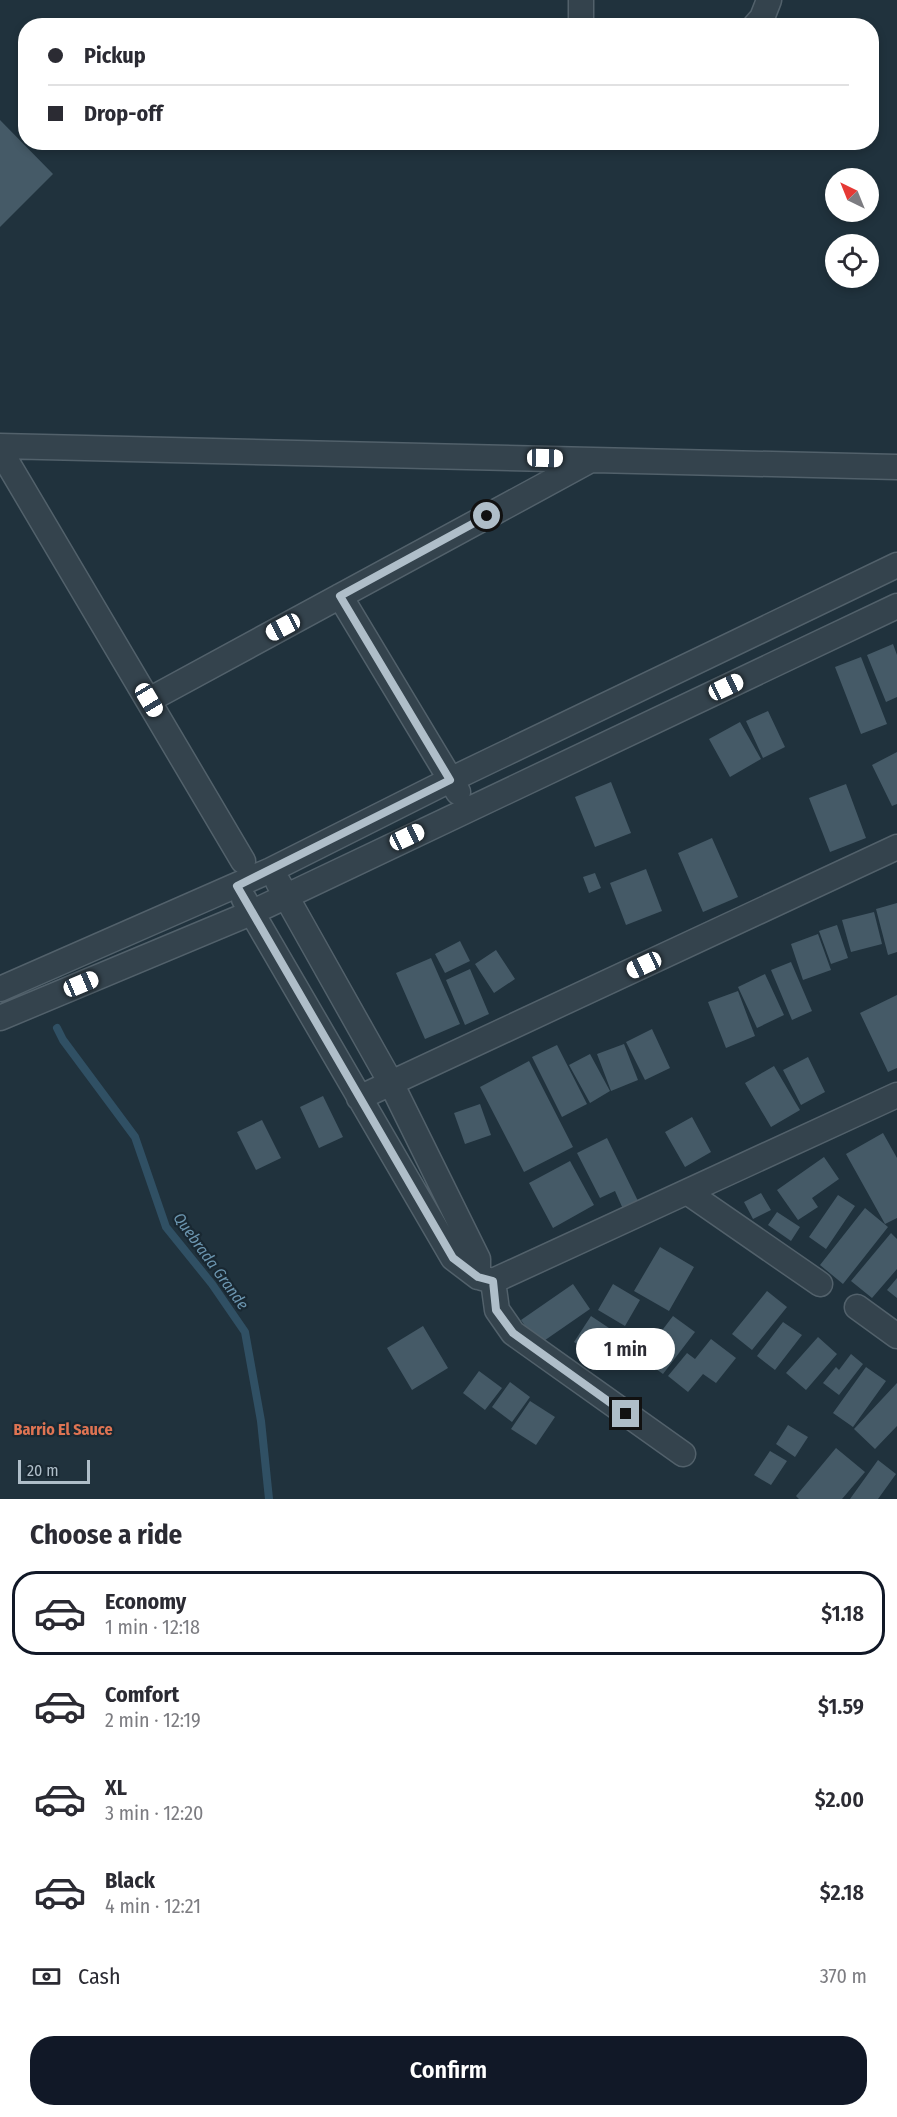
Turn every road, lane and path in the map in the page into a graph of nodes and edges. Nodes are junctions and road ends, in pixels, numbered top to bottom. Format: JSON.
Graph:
{"nodes":[{"id":1,"x":581,"y":0,"type":"edge"},
{"id":2,"x":769,"y":0,"type":"edge"},
{"id":3,"x":581,"y":18,"type":"edge"},
{"id":4,"x":762,"y":18,"type":"edge"},
{"id":5,"x":0,"y":448,"type":"edge"},
{"id":6,"x":592,"y":459,"type":"junction"},
{"id":7,"x":897,"y":467,"type":"edge"},
{"id":8,"x":897,"y":565,"type":"edge"},
{"id":9,"x":340,"y":596,"type":"junction"},
{"id":10,"x":897,"y":606,"type":"edge"},
{"id":11,"x":149,"y":700,"type":"junction"},
{"id":12,"x":450,"y":780,"type":"junction"},
{"id":13,"x":468,"y":808,"type":"junction"},
{"id":14,"x":897,"y":847,"type":"edge"},
{"id":15,"x":243,"y":861,"type":"dead end"},
{"id":16,"x":271,"y":870,"type":"junction"},
{"id":17,"x":237,"y":886,"type":"junction"},
{"id":18,"x":285,"y":895,"type":"junction"},
{"id":19,"x":251,"y":913,"type":"junction"},
{"id":20,"x":0,"y":989,"type":"edge"},
{"id":21,"x":0,"y":1018,"type":"edge"},
{"id":22,"x":391,"y":1083,"type":"junction"},
{"id":23,"x":897,"y":1095,"type":"edge"},
{"id":24,"x":359,"y":1098,"type":"junction"},
{"id":25,"x":687,"y":1192,"type":"junction"},
{"id":26,"x":486,"y":1279,"type":"junction"},
{"id":27,"x":820,"y":1284,"type":"dead end"},
{"id":28,"x":857,"y":1307,"type":"dead end"},
{"id":29,"x":897,"y":1336,"type":"edge"},
{"id":30,"x":683,"y":1454,"type":"dead end"}],
"edges":[{"from":1,"to":3,"type":"street"},
{"from":2,"to":4,"type":"street"},
{"from":5,"to":6,"type":"street"},
{"from":5,"to":11,"type":"street"},
{"from":6,"to":7,"type":"street"},
{"from":6,"to":9,"type":"street"},
{"from":8,"to":12,"type":"street"},
{"from":9,"to":11,"type":"street"},
{"from":9,"to":12,"type":"street"},
{"from":10,"to":13,"type":"street"},
{"from":11,"to":15,"type":"street"},
{"from":12,"to":13,"type":"street"},
{"from":12,"to":16,"type":"street"},
{"from":13,"to":18,"type":"street"},
{"from":14,"to":22,"type":"street"},
{"from":16,"to":17,"type":"street"},
{"from":16,"to":18,"type":"street"},
{"from":17,"to":19,"type":"street"},
{"from":17,"to":20,"type":"street"},
{"from":18,"to":19,"type":"street"},
{"from":18,"to":22,"type":"street"},
{"from":19,"to":21,"type":"street"},
{"from":19,"to":24,"type":"street"},
{"from":22,"to":24,"type":"street"},
{"from":22,"to":26,"type":"street"},
{"from":23,"to":25,"type":"street"},
{"from":24,"to":26,"type":"street"},
{"from":25,"to":26,"type":"street"},
{"from":25,"to":27,"type":"street"},
{"from":26,"to":30,"type":"street"},
{"from":28,"to":29,"type":"street"}]}
